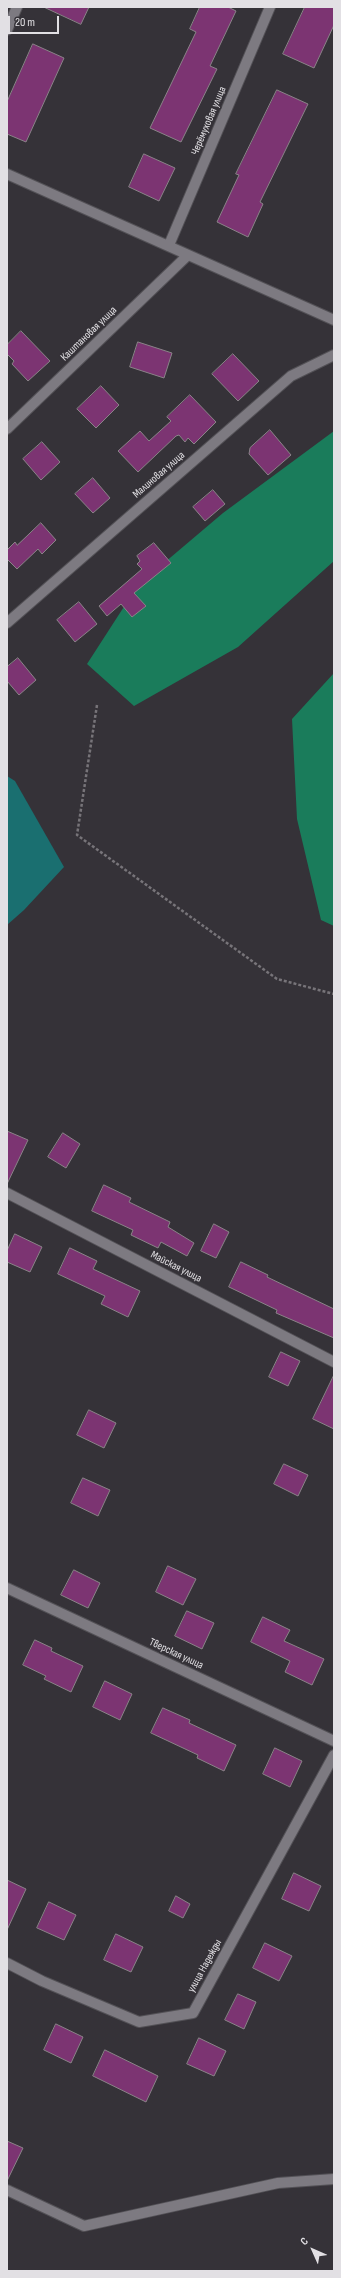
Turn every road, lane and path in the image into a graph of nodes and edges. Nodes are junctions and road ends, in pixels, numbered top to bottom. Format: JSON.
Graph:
{"nodes":[{"id":1,"x":17,"y":7,"type":"edge"},
{"id":2,"x":270,"y":7,"type":"edge"},
{"id":3,"x":7,"y":30,"type":"edge"},
{"id":4,"x":7,"y":174,"type":"edge"},
{"id":5,"x":169,"y":245,"type":"junction"},
{"id":6,"x":188,"y":255,"type":"junction"},
{"id":7,"x":334,"y":320,"type":"edge"},
{"id":8,"x":334,"y":354,"type":"edge"},
{"id":9,"x":7,"y":429,"type":"edge"},
{"id":10,"x":7,"y":623,"type":"edge"},
{"id":11,"x":97,"y":705,"type":"dead end"},
{"id":12,"x":334,"y":994,"type":"edge"},
{"id":13,"x":7,"y":1193,"type":"edge"},
{"id":14,"x":334,"y":1362,"type":"edge"},
{"id":15,"x":7,"y":1588,"type":"edge"},
{"id":16,"x":334,"y":1741,"type":"edge"},
{"id":17,"x":334,"y":1755,"type":"edge"},
{"id":18,"x":7,"y":1963,"type":"edge"},
{"id":19,"x":334,"y":2179,"type":"edge"},
{"id":20,"x":7,"y":2190,"type":"edge"}],
"edges":[{"from":1,"to":3,"type":"street"},
{"from":2,"to":5,"type":"street","name":"Черёмуховая улица"},
{"from":4,"to":5,"type":"street"},
{"from":5,"to":6,"type":"street"},
{"from":6,"to":7,"type":"street"},
{"from":6,"to":9,"type":"street","name":"Каштановая улица"},
{"from":8,"to":10,"type":"street","name":"Малиновая улица"},
{"from":11,"to":12,"type":"path"},
{"from":13,"to":14,"type":"street","name":"Майская улица"},
{"from":15,"to":16,"type":"street","name":"Тверская улица"},
{"from":17,"to":18,"type":"street","name":"улица Надежды"},
{"from":19,"to":20,"type":"street"}]}
